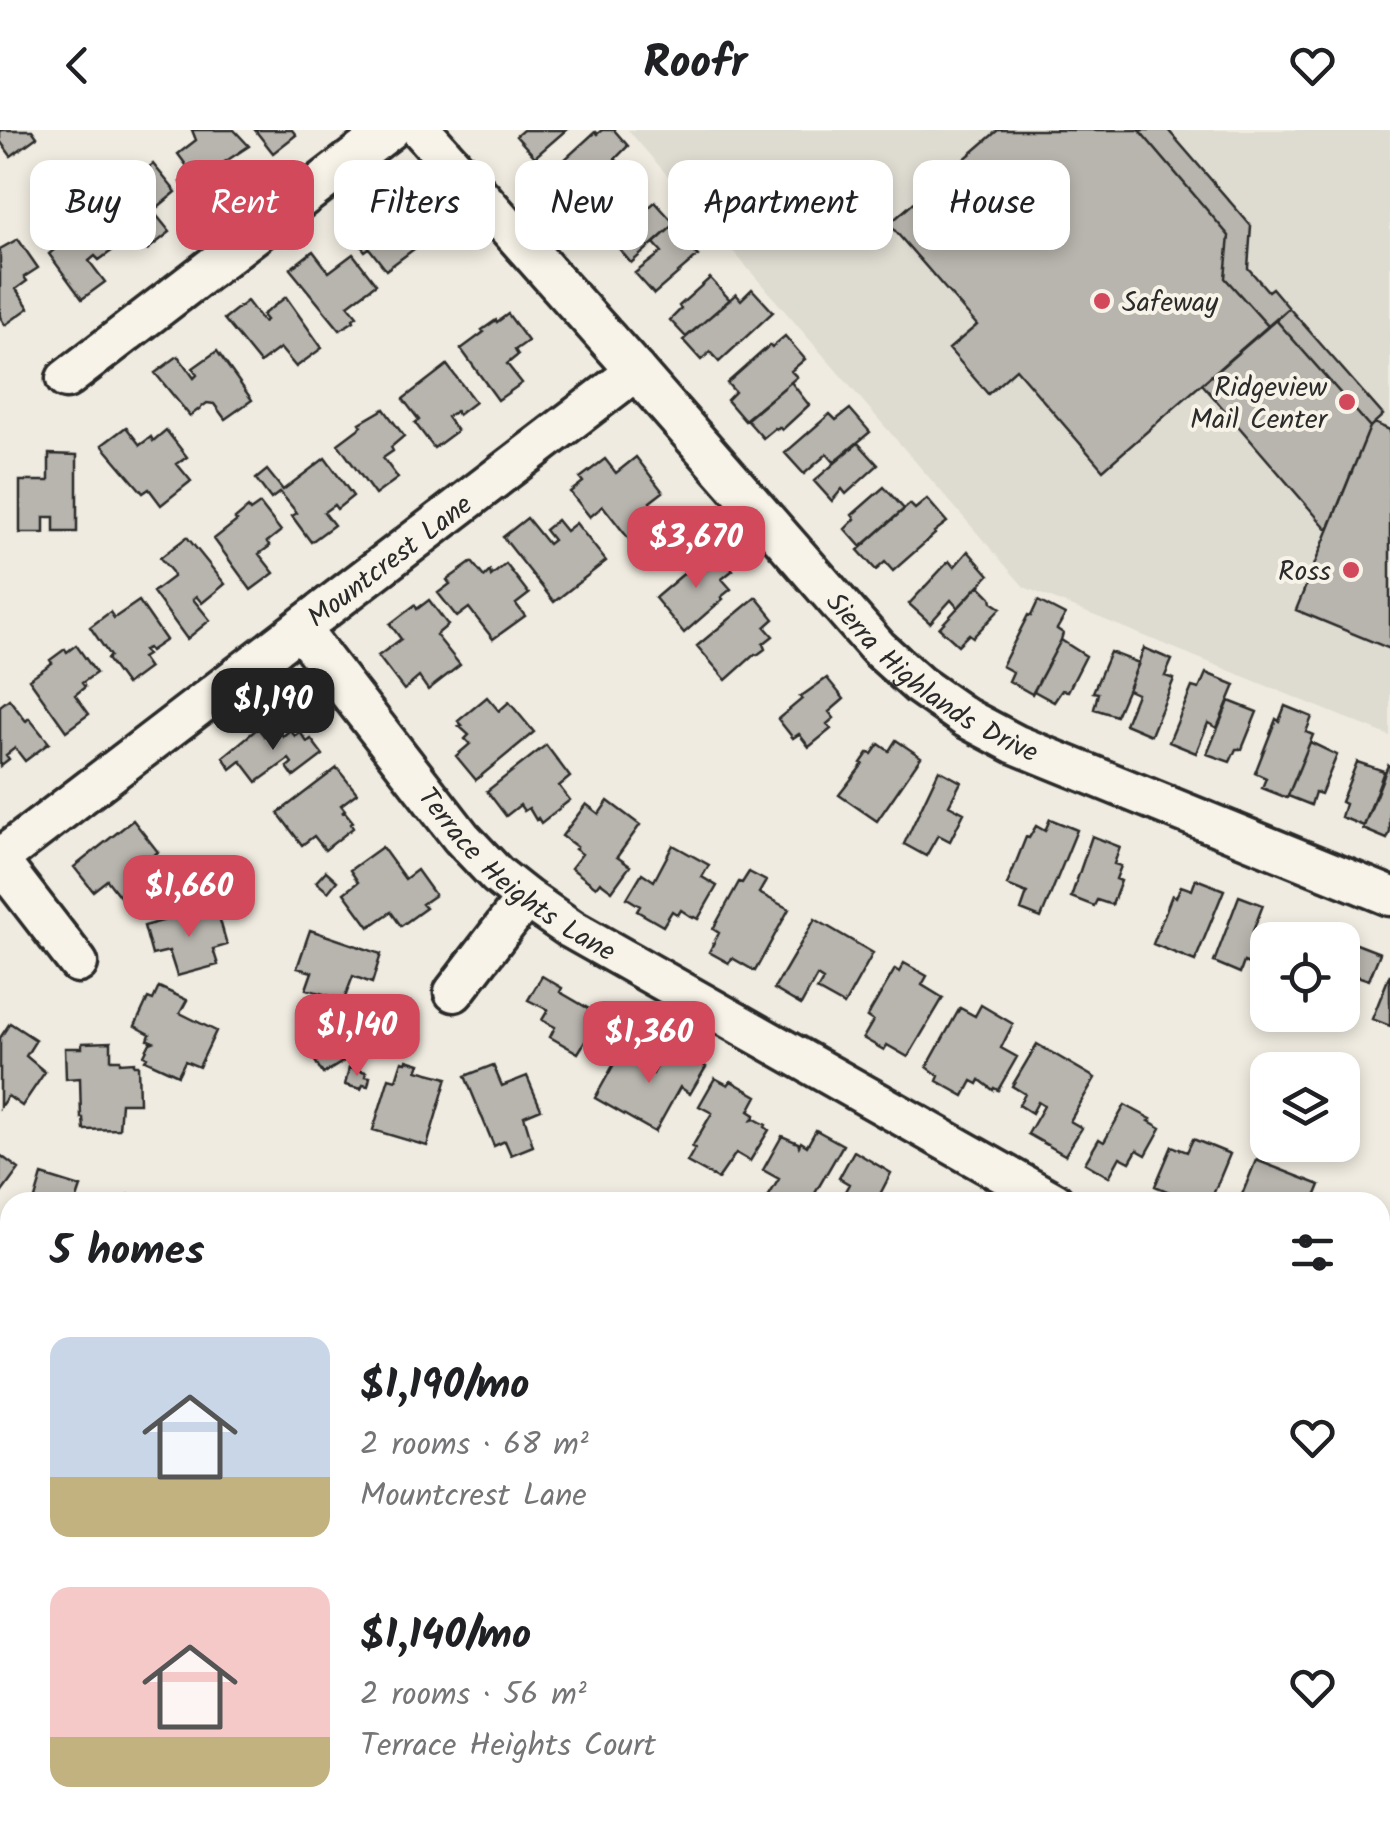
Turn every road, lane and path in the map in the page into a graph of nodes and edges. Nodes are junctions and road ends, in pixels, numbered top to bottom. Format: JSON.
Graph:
{"nodes":[{"id":1,"x":390,"y":130,"type":"edge"},
{"id":2,"x":421,"y":130,"type":"edge"},
{"id":3,"x":636,"y":372,"type":"junction"},
{"id":4,"x":66,"y":378,"type":"dead end"},
{"id":5,"x":300,"y":628,"type":"junction"},
{"id":6,"x":0,"y":860,"type":"edge"},
{"id":7,"x":1390,"y":896,"type":"edge"},
{"id":8,"x":526,"y":898,"type":"junction"},
{"id":9,"x":78,"y":963,"type":"dead end"},
{"id":10,"x":454,"y":992,"type":"dead end"},
{"id":11,"x":1036,"y":1192,"type":"edge"}],
"edges":[{"from":1,"to":4,"type":"street"},
{"from":2,"to":3,"type":"street","name":"Sierra Highlands Drive"},
{"from":3,"to":5,"type":"street","name":"Mountcrest Lane"},
{"from":3,"to":7,"type":"street","name":"Sierra Highlands Drive"},
{"from":5,"to":6,"type":"street","name":"Mountcrest Lane"},
{"from":5,"to":8,"type":"street","name":"Terrace Heights Lane"},
{"from":6,"to":9,"type":"street"},
{"from":8,"to":10,"type":"street"},
{"from":8,"to":11,"type":"street","name":"Terrace Heights Lane"}]}
